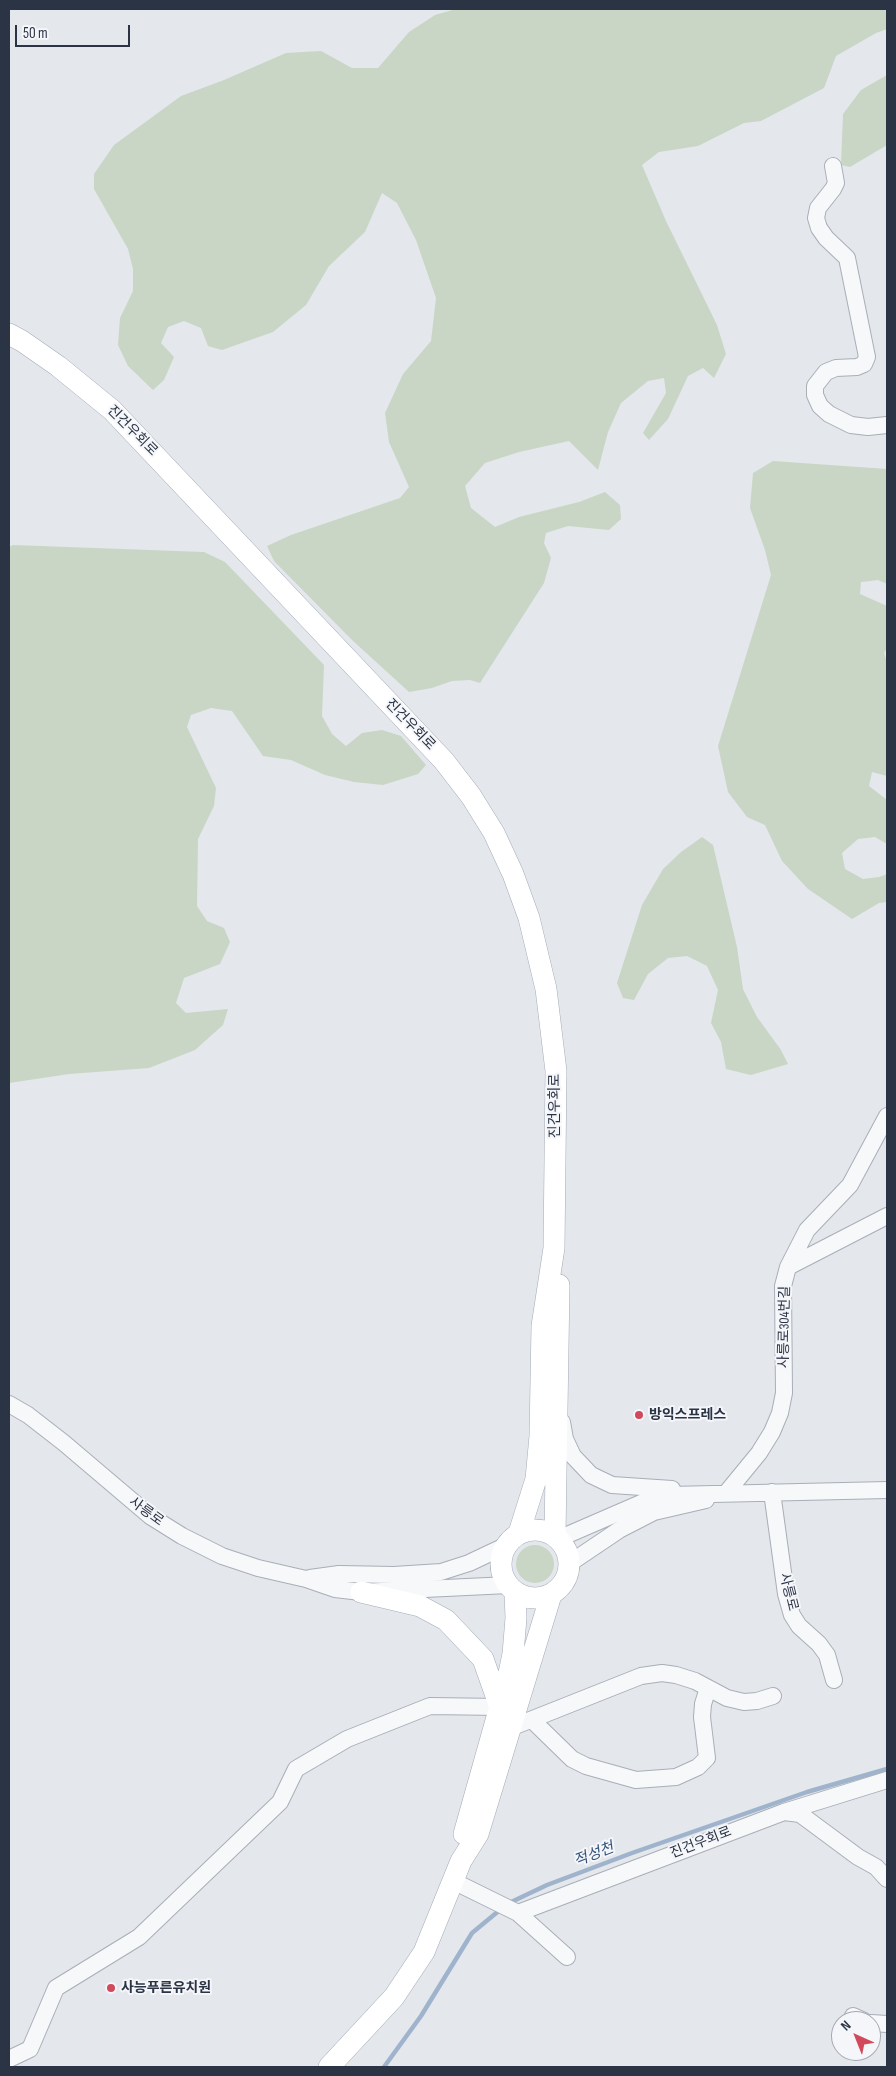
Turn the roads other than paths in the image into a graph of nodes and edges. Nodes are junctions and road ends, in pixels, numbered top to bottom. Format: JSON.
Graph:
{"nodes":[{"id":1,"x":834,"y":166,"type":"dead end"},
{"id":2,"x":9,"y":334,"type":"edge"},
{"id":3,"x":887,"y":425,"type":"edge"},
{"id":4,"x":887,"y":1116,"type":"edge"},
{"id":5,"x":887,"y":1216,"type":"edge"},
{"id":6,"x":554,"y":1248,"type":"junction"},
{"id":7,"x":788,"y":1268,"type":"junction"},
{"id":8,"x":558,"y":1399,"type":"junction"},
{"id":9,"x":9,"y":1404,"type":"edge"},
{"id":10,"x":887,"y":1490,"type":"edge"},
{"id":11,"x":727,"y":1492,"type":"junction"},
{"id":12,"x":772,"y":1492,"type":"junction"},
{"id":13,"x":557,"y":1537,"type":"junction"},
{"id":14,"x":512,"y":1540,"type":"junction"},
{"id":15,"x":570,"y":1563,"type":"junction"},
{"id":16,"x":306,"y":1579,"type":"junction"},
{"id":17,"x":512,"y":1588,"type":"junction"},
{"id":18,"x":361,"y":1592,"type":"junction"},
{"id":19,"x":551,"y":1594,"type":"junction"},
{"id":20,"x":834,"y":1680,"type":"dead end"},
{"id":21,"x":708,"y":1688,"type":"junction"},
{"id":22,"x":773,"y":1696,"type":"dead end"},
{"id":23,"x":500,"y":1707,"type":"junction"},
{"id":24,"x":532,"y":1720,"type":"junction"},
{"id":25,"x":510,"y":1728,"type":"junction"},
{"id":26,"x":887,"y":1780,"type":"edge"},
{"id":27,"x":784,"y":1812,"type":"junction"},
{"id":28,"x":461,"y":1861,"type":"junction"},
{"id":29,"x":884,"y":1869,"type":"edge"},
{"id":30,"x":453,"y":1881,"type":"junction"},
{"id":31,"x":513,"y":1911,"type":"junction"},
{"id":32,"x":567,"y":1957,"type":"dead end"},
{"id":33,"x":9,"y":2059,"type":"edge"},
{"id":34,"x":330,"y":2067,"type":"edge"}],
"edges":[{"from":1,"to":3,"type":"street"},
{"from":2,"to":6,"type":"main road","name":"진건우회로"},
{"from":4,"to":7,"type":"street","name":"사릉로304번길"},
{"from":5,"to":7,"type":"street"},
{"from":6,"to":8,"type":"main road","name":"진건우회로"},
{"from":6,"to":14,"type":"main road","name":"진건우회로"},
{"from":7,"to":11,"type":"street","name":"사릉로304번길"},
{"from":8,"to":11,"type":"street"},
{"from":8,"to":13,"type":"main road","name":"진건우회로"},
{"from":9,"to":16,"type":"street","name":"사릉로"},
{"from":10,"to":12,"type":"street"},
{"from":11,"to":12,"type":"street"},
{"from":11,"to":13,"type":"street"},
{"from":11,"to":15,"type":"street"},
{"from":12,"to":20,"type":"street","name":"사릉로"},
{"from":13,"to":14,"type":"main road"},
{"from":13,"to":15,"type":"main road"},
{"from":14,"to":16,"type":"street","name":"사릉로"},
{"from":14,"to":17,"type":"main road"},
{"from":15,"to":19,"type":"main road"},
{"from":16,"to":18,"type":"street","name":"사릉로"},
{"from":17,"to":18,"type":"street","name":"사릉로"},
{"from":17,"to":19,"type":"main road"},
{"from":17,"to":23,"type":"main road"},
{"from":18,"to":23,"type":"main road"},
{"from":19,"to":25,"type":"main road"},
{"from":21,"to":22,"type":"street"},
{"from":21,"to":24,"type":"street"},
{"from":21,"to":24,"type":"street"},
{"from":23,"to":28,"type":"main road"},
{"from":23,"to":33,"type":"street"},
{"from":24,"to":25,"type":"street"},
{"from":25,"to":28,"type":"main road"},
{"from":26,"to":27,"type":"street","name":"진건우회로"},
{"from":27,"to":29,"type":"street"},
{"from":27,"to":31,"type":"street","name":"진건우회로"},
{"from":28,"to":30,"type":"main road"},
{"from":30,"to":31,"type":"street"},
{"from":30,"to":34,"type":"main road"},
{"from":31,"to":32,"type":"street"}]}
